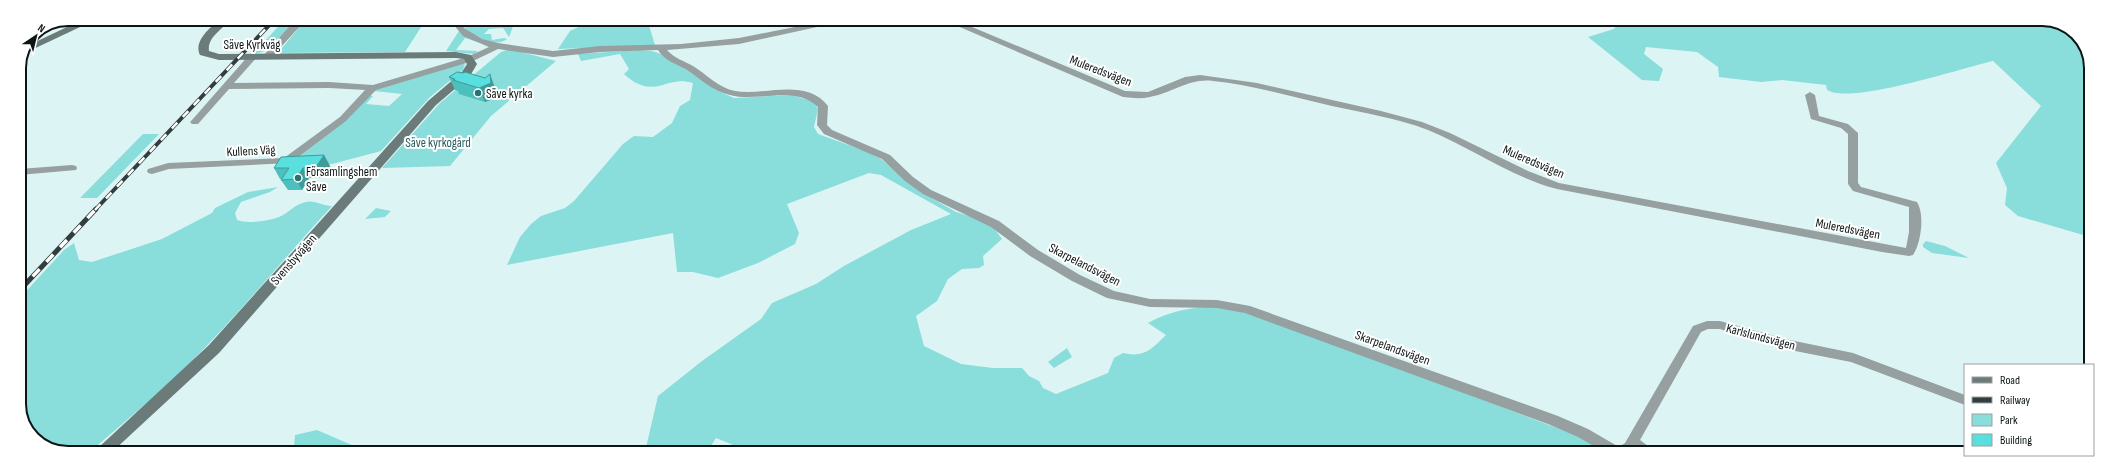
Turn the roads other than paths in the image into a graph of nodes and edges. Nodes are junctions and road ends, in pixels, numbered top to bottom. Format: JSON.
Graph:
{"nodes":[{"id":1,"x":77,"y":26,"type":"edge"},
{"id":2,"x":220,"y":26,"type":"edge"},
{"id":3,"x":295,"y":26,"type":"edge"},
{"id":4,"x":460,"y":26,"type":"edge"},
{"id":5,"x":814,"y":26,"type":"edge"},
{"id":6,"x":962,"y":26,"type":"edge"},
{"id":7,"x":497,"y":46,"type":"junction"},
{"id":8,"x":32,"y":47,"type":"edge"},
{"id":9,"x":661,"y":48,"type":"junction"},
{"id":10,"x":252,"y":57,"type":"junction"},
{"id":11,"x":267,"y":57,"type":"junction"},
{"id":12,"x":470,"y":59,"type":"junction"},
{"id":13,"x":226,"y":86,"type":"junction"},
{"id":14,"x":372,"y":88,"type":"junction"},
{"id":15,"x":1810,"y":95,"type":"dead end"},
{"id":16,"x":194,"y":122,"type":"dead end"},
{"id":17,"x":72,"y":168,"type":"dead end"},
{"id":18,"x":26,"y":171,"type":"edge"},
{"id":19,"x":152,"y":171,"type":"dead end"},
{"id":20,"x":1964,"y":400,"type":"edge"},
{"id":21,"x":1633,"y":442,"type":"junction"},
{"id":22,"x":109,"y":446,"type":"edge"},
{"id":23,"x":1606,"y":446,"type":"edge"},
{"id":24,"x":1629,"y":446,"type":"edge"},
{"id":25,"x":1638,"y":446,"type":"edge"}],
"edges":[{"from":1,"to":8,"type":"street"},
{"from":2,"to":10,"type":"street","name":"Säve Kyrkväg"},
{"from":3,"to":11,"type":"street"},
{"from":4,"to":7,"type":"street"},
{"from":5,"to":9,"type":"street"},
{"from":6,"to":15,"type":"street","name":"Muleredsvägen"},
{"from":7,"to":9,"type":"street"},
{"from":7,"to":12,"type":"street"},
{"from":9,"to":23,"type":"street","name":"Skarpelandsvägen"},
{"from":10,"to":11,"type":"street","name":"Säve Kyrkväg"},
{"from":10,"to":13,"type":"street"},
{"from":11,"to":12,"type":"street","name":"Säve Kyrkväg"},
{"from":12,"to":14,"type":"street"},
{"from":12,"to":22,"type":"street","name":"Svensbyvägen"},
{"from":13,"to":14,"type":"street"},
{"from":13,"to":16,"type":"street"},
{"from":14,"to":19,"type":"street","name":"Kullens Väg"},
{"from":17,"to":18,"type":"street"},
{"from":20,"to":21,"type":"street","name":"Karlslundsvägen"},
{"from":21,"to":24,"type":"street","name":"Karlslundsvägen"},
{"from":21,"to":25,"type":"street"}]}
